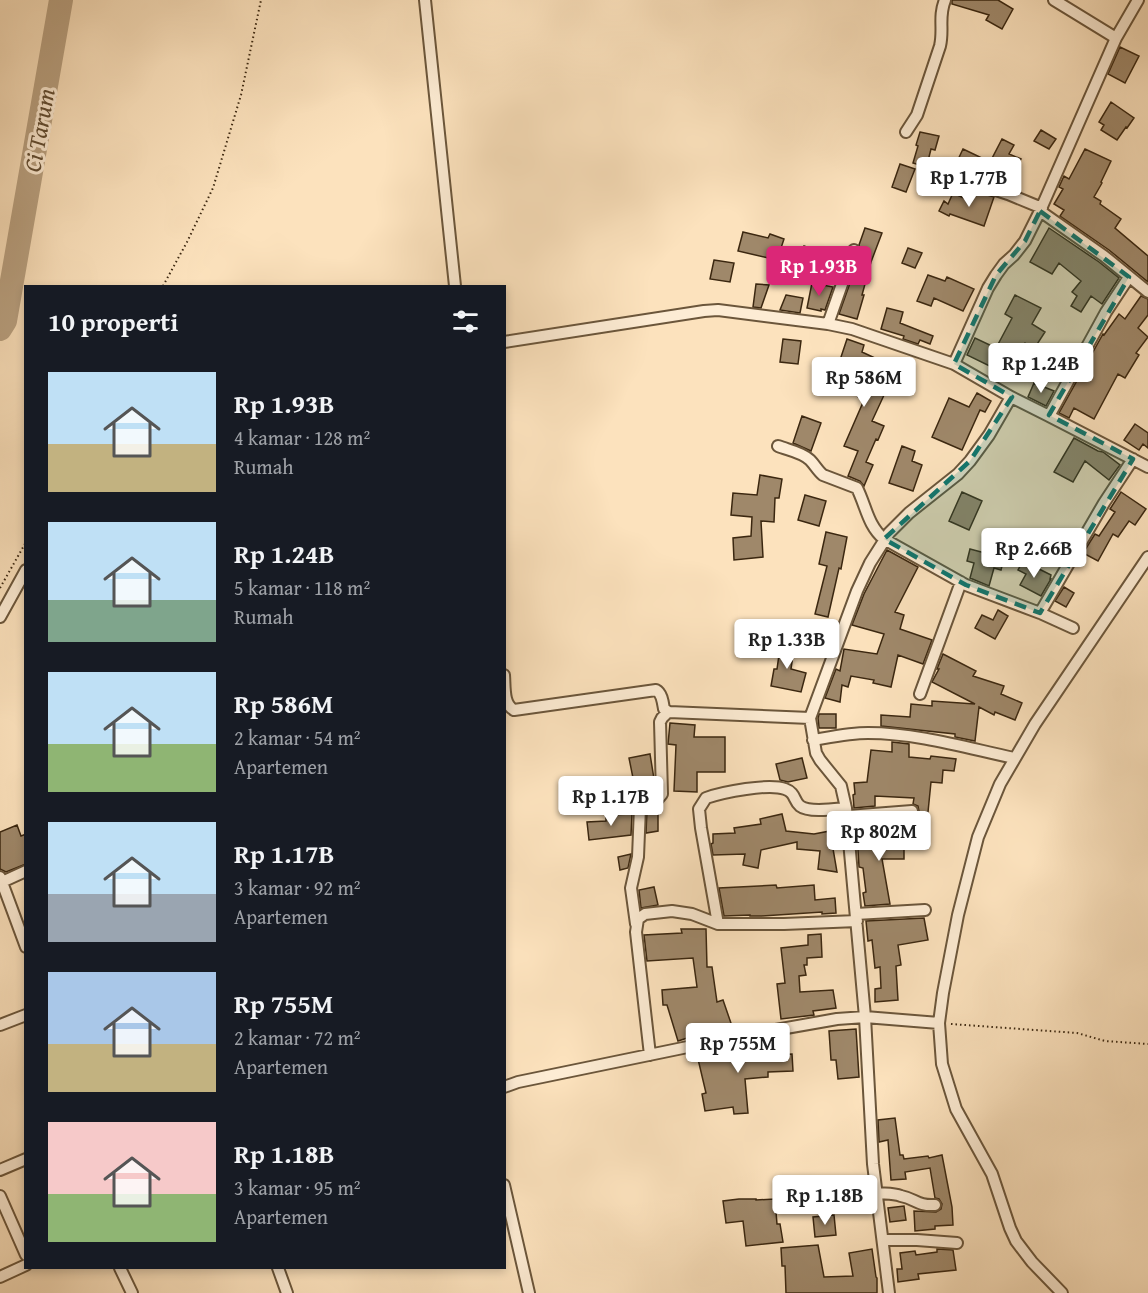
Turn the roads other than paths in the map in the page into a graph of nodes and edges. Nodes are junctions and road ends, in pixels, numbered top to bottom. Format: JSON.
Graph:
{"nodes":[{"id":1,"x":425,"y":0,"type":"edge"},
{"id":2,"x":945,"y":0,"type":"edge"},
{"id":3,"x":1054,"y":0,"type":"edge"},
{"id":4,"x":1138,"y":0,"type":"edge"},
{"id":5,"x":1116,"y":38,"type":"junction"},
{"id":6,"x":906,"y":132,"type":"dead end"},
{"id":7,"x":930,"y":168,"type":"dead end"},
{"id":8,"x":1041,"y":210,"type":"junction"},
{"id":9,"x":854,"y":250,"type":"dead end"},
{"id":10,"x":1129,"y":277,"type":"junction"},
{"id":11,"x":455,"y":285,"type":"edge"},
{"id":12,"x":1148,"y":292,"type":"edge"},
{"id":13,"x":828,"y":324,"type":"junction"},
{"id":14,"x":506,"y":342,"type":"edge"},
{"id":15,"x":954,"y":364,"type":"junction"},
{"id":16,"x":1011,"y":397,"type":"junction"},
{"id":17,"x":1049,"y":416,"type":"junction"},
{"id":18,"x":778,"y":446,"type":"dead end"},
{"id":19,"x":1133,"y":459,"type":"junction"},
{"id":20,"x":1148,"y":467,"type":"edge"},
{"id":21,"x":884,"y":540,"type":"junction"},
{"id":22,"x":1148,"y":557,"type":"edge"},
{"id":23,"x":24,"y":574,"type":"edge"},
{"id":24,"x":961,"y":582,"type":"junction"},
{"id":25,"x":1040,"y":613,"type":"junction"},
{"id":26,"x":0,"y":617,"type":"edge"},
{"id":27,"x":1073,"y":628,"type":"dead end"},
{"id":28,"x":506,"y":694,"type":"edge"},
{"id":29,"x":920,"y":694,"type":"dead end"},
{"id":30,"x":668,"y":712,"type":"junction"},
{"id":31,"x":810,"y":718,"type":"junction"},
{"id":32,"x":813,"y":740,"type":"junction"},
{"id":33,"x":1014,"y":758,"type":"junction"},
{"id":34,"x":847,"y":812,"type":"junction"},
{"id":35,"x":912,"y":812,"type":"dead end"},
{"id":36,"x":24,"y":872,"type":"edge"},
{"id":37,"x":1,"y":880,"type":"edge"},
{"id":38,"x":925,"y":910,"type":"dead end"},
{"id":39,"x":857,"y":918,"type":"junction"},
{"id":40,"x":636,"y":924,"type":"junction"},
{"id":41,"x":718,"y":924,"type":"junction"},
{"id":42,"x":24,"y":942,"type":"edge"},
{"id":43,"x":24,"y":1016,"type":"edge"},
{"id":44,"x":865,"y":1017,"type":"junction"},
{"id":45,"x":939,"y":1023,"type":"junction"},
{"id":46,"x":0,"y":1025,"type":"edge"},
{"id":47,"x":650,"y":1055,"type":"junction"},
{"id":48,"x":506,"y":1086,"type":"edge"},
{"id":49,"x":24,"y":1160,"type":"edge"},
{"id":50,"x":0,"y":1170,"type":"edge"},
{"id":51,"x":876,"y":1193,"type":"junction"},
{"id":52,"x":506,"y":1194,"type":"edge"},
{"id":53,"x":0,"y":1196,"type":"edge"},
{"id":54,"x":935,"y":1205,"type":"dead end"},
{"id":55,"x":884,"y":1240,"type":"junction"},
{"id":56,"x":957,"y":1243,"type":"dead end"},
{"id":57,"x":24,"y":1250,"type":"edge"},
{"id":58,"x":24,"y":1266,"type":"edge"},
{"id":59,"x":120,"y":1269,"type":"edge"},
{"id":60,"x":278,"y":1269,"type":"edge"},
{"id":61,"x":0,"y":1277,"type":"edge"},
{"id":62,"x":132,"y":1293,"type":"edge"},
{"id":63,"x":287,"y":1293,"type":"edge"},
{"id":64,"x":529,"y":1293,"type":"edge"},
{"id":65,"x":890,"y":1293,"type":"edge"},
{"id":66,"x":1062,"y":1293,"type":"edge"}],
"edges":[{"from":1,"to":11,"type":"street"},
{"from":2,"to":6,"type":"street"},
{"from":3,"to":5,"type":"street"},
{"from":4,"to":5,"type":"street"},
{"from":5,"to":8,"type":"street"},
{"from":7,"to":8,"type":"street"},
{"from":8,"to":10,"type":"street"},
{"from":8,"to":15,"type":"street"},
{"from":9,"to":13,"type":"street"},
{"from":10,"to":12,"type":"street"},
{"from":10,"to":17,"type":"street"},
{"from":13,"to":14,"type":"street"},
{"from":13,"to":15,"type":"street"},
{"from":15,"to":16,"type":"street"},
{"from":16,"to":17,"type":"street"},
{"from":16,"to":21,"type":"street"},
{"from":17,"to":19,"type":"street"},
{"from":18,"to":21,"type":"street"},
{"from":19,"to":20,"type":"street"},
{"from":19,"to":25,"type":"street"},
{"from":21,"to":24,"type":"street"},
{"from":21,"to":31,"type":"street"},
{"from":22,"to":33,"type":"street"},
{"from":23,"to":26,"type":"street"},
{"from":24,"to":25,"type":"street"},
{"from":24,"to":29,"type":"street"},
{"from":25,"to":27,"type":"street"},
{"from":28,"to":30,"type":"street"},
{"from":30,"to":31,"type":"street"},
{"from":30,"to":40,"type":"street"},
{"from":31,"to":32,"type":"street"},
{"from":32,"to":33,"type":"street"},
{"from":32,"to":34,"type":"street"},
{"from":33,"to":45,"type":"street"},
{"from":34,"to":35,"type":"street"},
{"from":34,"to":39,"type":"street"},
{"from":34,"to":41,"type":"street"},
{"from":36,"to":37,"type":"street"},
{"from":37,"to":42,"type":"street"},
{"from":38,"to":39,"type":"street"},
{"from":39,"to":41,"type":"street"},
{"from":39,"to":44,"type":"street"},
{"from":40,"to":41,"type":"street"},
{"from":40,"to":47,"type":"street"},
{"from":43,"to":46,"type":"street"},
{"from":44,"to":45,"type":"street"},
{"from":44,"to":47,"type":"street"},
{"from":44,"to":51,"type":"street"},
{"from":45,"to":66,"type":"street"},
{"from":47,"to":48,"type":"street"},
{"from":49,"to":50,"type":"street"},
{"from":51,"to":54,"type":"street"},
{"from":51,"to":55,"type":"street"},
{"from":52,"to":64,"type":"street"},
{"from":53,"to":57,"type":"street"},
{"from":55,"to":56,"type":"street"},
{"from":55,"to":65,"type":"street"},
{"from":58,"to":61,"type":"street"},
{"from":59,"to":62,"type":"street"},
{"from":60,"to":63,"type":"street"}]}
